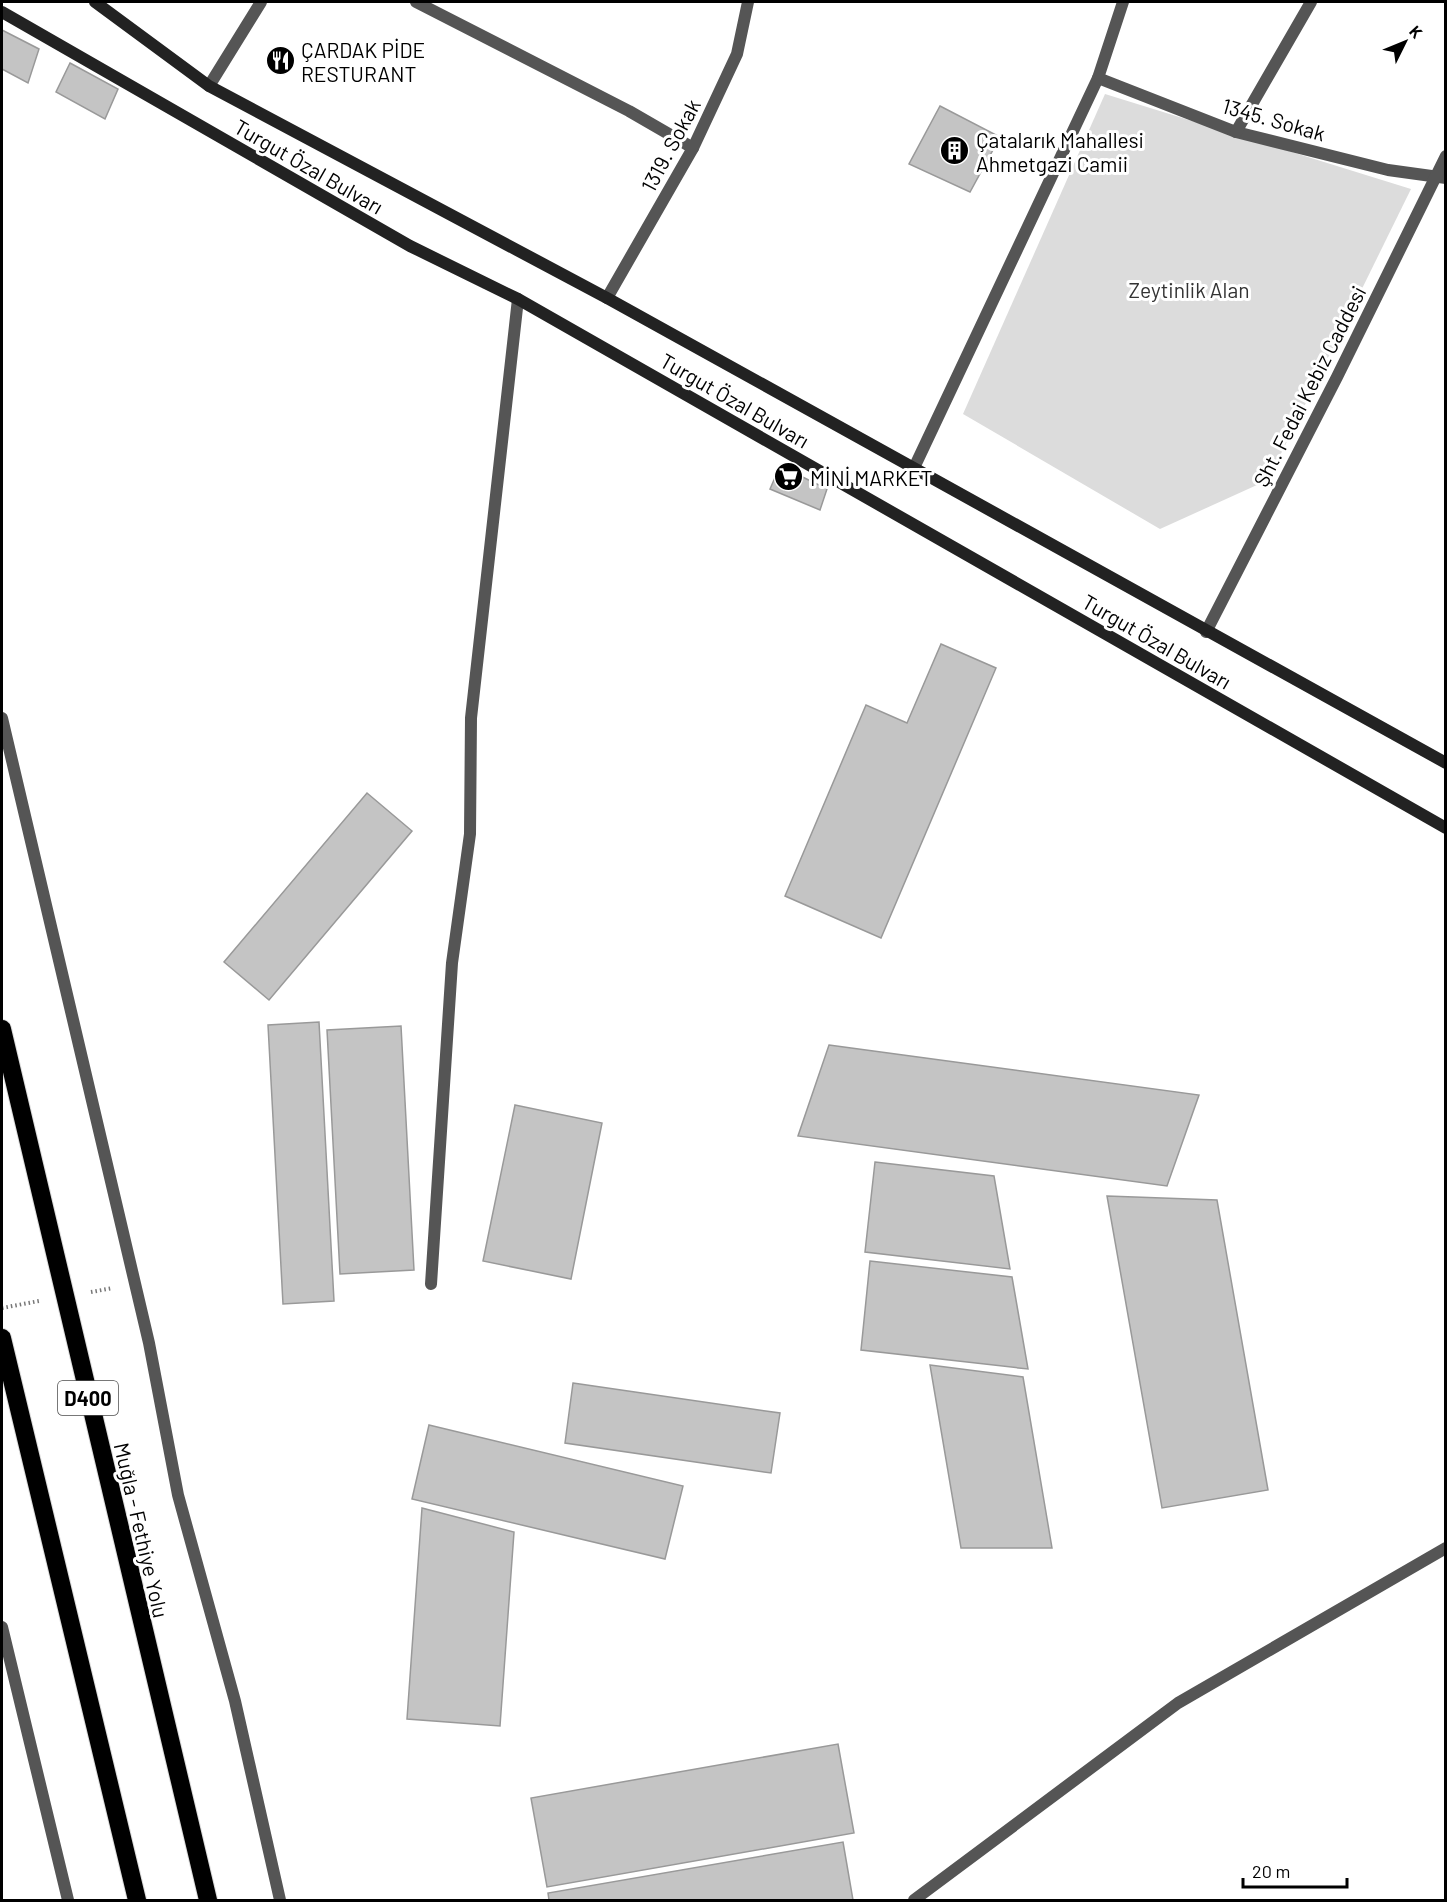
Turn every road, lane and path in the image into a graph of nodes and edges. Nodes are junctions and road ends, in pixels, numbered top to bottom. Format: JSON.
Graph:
{"nodes":[{"id":1,"x":95,"y":2,"type":"edge"},
{"id":2,"x":261,"y":2,"type":"edge"},
{"id":3,"x":416,"y":2,"type":"edge"},
{"id":4,"x":748,"y":2,"type":"edge"},
{"id":5,"x":1124,"y":2,"type":"edge"},
{"id":6,"x":1311,"y":2,"type":"edge"},
{"id":7,"x":2,"y":12,"type":"edge"},
{"id":8,"x":1098,"y":78,"type":"junction"},
{"id":9,"x":209,"y":86,"type":"junction"},
{"id":10,"x":1236,"y":132,"type":"junction"},
{"id":11,"x":693,"y":148,"type":"junction"},
{"id":12,"x":1446,"y":156,"type":"edge"},
{"id":13,"x":1439,"y":178,"type":"edge"},
{"id":14,"x":607,"y":298,"type":"junction"},
{"id":15,"x":518,"y":299,"type":"junction"},
{"id":16,"x":913,"y":470,"type":"junction"},
{"id":17,"x":1206,"y":632,"type":"junction"},
{"id":18,"x":2,"y":718,"type":"edge"},
{"id":19,"x":1446,"y":763,"type":"edge"},
{"id":20,"x":1446,"y":828,"type":"edge"},
{"id":21,"x":2,"y":1029,"type":"edge"},
{"id":22,"x":431,"y":1284,"type":"dead end"},
{"id":23,"x":64,"y":1297,"type":"junction"},
{"id":24,"x":2,"y":1308,"type":"edge"},
{"id":25,"x":2,"y":1338,"type":"edge"},
{"id":26,"x":1446,"y":1548,"type":"edge"},
{"id":27,"x":2,"y":1627,"type":"edge"},
{"id":28,"x":68,"y":1900,"type":"edge"},
{"id":29,"x":137,"y":1900,"type":"edge"},
{"id":30,"x":208,"y":1900,"type":"edge"},
{"id":31,"x":280,"y":1900,"type":"edge"},
{"id":32,"x":914,"y":1900,"type":"edge"}],
"edges":[{"from":1,"to":9,"type":"main road","name":"Turgut Özal Bulvarı"},
{"from":2,"to":9,"type":"street"},
{"from":3,"to":11,"type":"street"},
{"from":4,"to":11,"type":"street","name":"1319. Sokak"},
{"from":5,"to":8,"type":"street"},
{"from":6,"to":10,"type":"street"},
{"from":7,"to":15,"type":"main road","name":"Turgut Özal Bulvarı"},
{"from":8,"to":10,"type":"street","name":"1345. Sokak"},
{"from":8,"to":16,"type":"street"},
{"from":9,"to":14,"type":"main road","name":"Turgut Özal Bulvarı"},
{"from":10,"to":13,"type":"street","name":"1345. Sokak"},
{"from":11,"to":14,"type":"street","name":"1319. Sokak"},
{"from":12,"to":13,"type":"street","name":"Şht. Fedai Kebiz Caddesi"},
{"from":13,"to":17,"type":"street","name":"Şht. Fedai Kebiz Caddesi"},
{"from":14,"to":16,"type":"main road","name":"Turgut Özal Bulvarı"},
{"from":15,"to":20,"type":"main road","name":"Turgut Özal Bulvarı"},
{"from":15,"to":22,"type":"street"},
{"from":16,"to":17,"type":"main road","name":"Turgut Özal Bulvarı"},
{"from":17,"to":19,"type":"main road","name":"Turgut Özal Bulvarı"},
{"from":18,"to":31,"type":"street"},
{"from":21,"to":23,"type":"highway","name":"Muğla - Fethiye Yolu","number":"D400"},
{"from":23,"to":24,"type":"path"},
{"from":23,"to":30,"type":"highway","name":"Muğla - Fethiye Yolu","number":"D400"},
{"from":25,"to":29,"type":"highway"},
{"from":26,"to":32,"type":"street"},
{"from":27,"to":28,"type":"street"}]}
